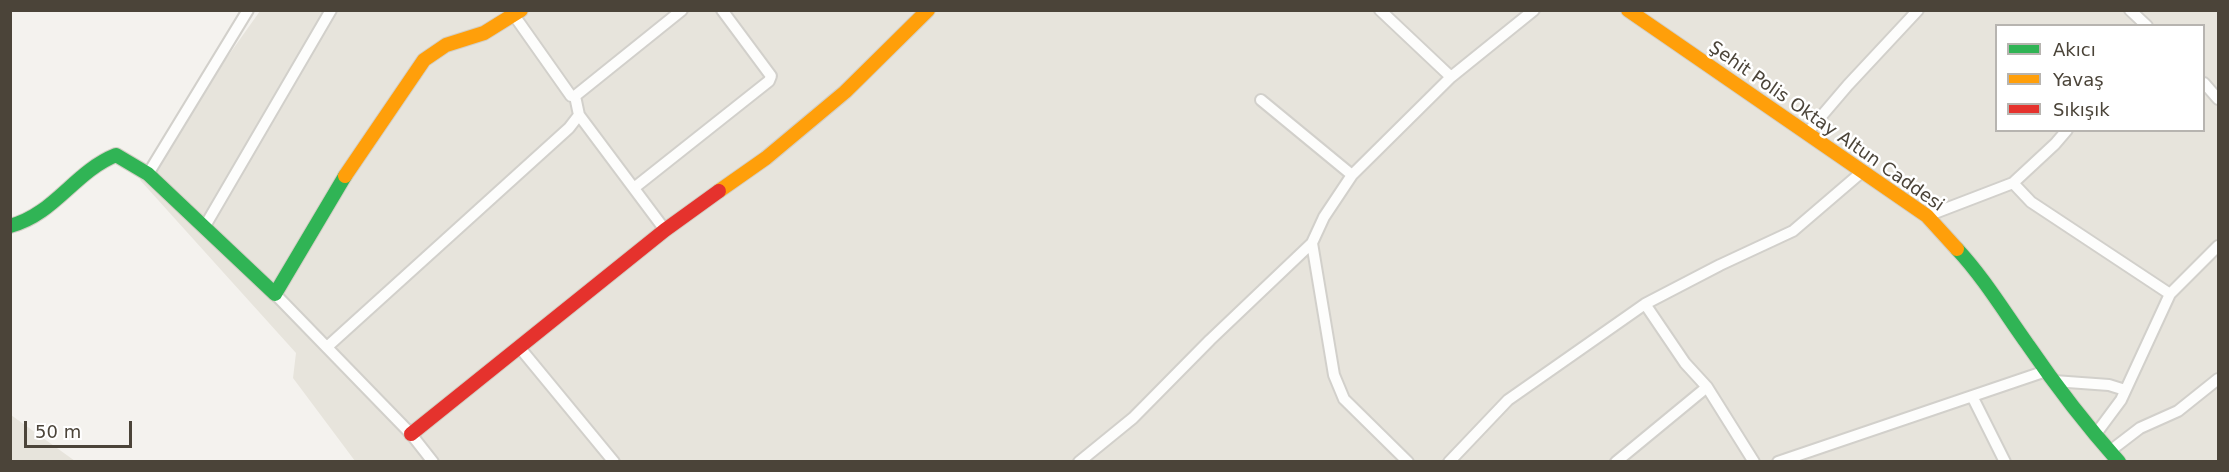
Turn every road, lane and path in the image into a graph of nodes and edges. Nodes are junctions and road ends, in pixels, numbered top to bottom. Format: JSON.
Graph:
{"nodes":[{"id":1,"x":248,"y":10,"type":"edge"},
{"id":2,"x":332,"y":10,"type":"edge"},
{"id":3,"x":682,"y":10,"type":"edge"},
{"id":4,"x":722,"y":10,"type":"edge"},
{"id":5,"x":928,"y":10,"type":"edge"},
{"id":6,"x":1380,"y":10,"type":"edge"},
{"id":7,"x":1534,"y":10,"type":"edge"},
{"id":8,"x":1628,"y":10,"type":"edge"},
{"id":9,"x":1918,"y":10,"type":"edge"},
{"id":10,"x":2130,"y":10,"type":"edge"},
{"id":11,"x":515,"y":12,"type":"edge"},
{"id":12,"x":2145,"y":24,"type":"edge"},
{"id":13,"x":1451,"y":76,"type":"junction"},
{"id":14,"x":2205,"y":84,"type":"edge"},
{"id":15,"x":575,"y":96,"type":"junction"},
{"id":16,"x":2218,"y":99,"type":"edge"},
{"id":17,"x":1261,"y":100,"type":"dead end"},
{"id":18,"x":579,"y":115,"type":"junction"},
{"id":19,"x":2065,"y":132,"type":"edge"},
{"id":20,"x":1807,"y":133,"type":"junction"},
{"id":21,"x":1863,"y":171,"type":"junction"},
{"id":22,"x":147,"y":174,"type":"junction"},
{"id":23,"x":1352,"y":175,"type":"junction"},
{"id":24,"x":2013,"y":183,"type":"junction"},
{"id":25,"x":634,"y":188,"type":"junction"},
{"id":26,"x":1927,"y":216,"type":"junction"},
{"id":27,"x":10,"y":226,"type":"edge"},
{"id":28,"x":205,"y":226,"type":"junction"},
{"id":29,"x":665,"y":230,"type":"junction"},
{"id":30,"x":1312,"y":243,"type":"junction"},
{"id":31,"x":2218,"y":246,"type":"edge"},
{"id":32,"x":275,"y":294,"type":"junction"},
{"id":33,"x":2170,"y":294,"type":"junction"},
{"id":34,"x":1645,"y":304,"type":"junction"},
{"id":35,"x":327,"y":347,"type":"junction"},
{"id":36,"x":520,"y":348,"type":"junction"},
{"id":37,"x":2050,"y":376,"type":"junction"},
{"id":38,"x":2218,"y":379,"type":"edge"},
{"id":39,"x":1707,"y":387,"type":"junction"},
{"id":40,"x":2124,"y":390,"type":"junction"},
{"id":41,"x":1972,"y":396,"type":"junction"},
{"id":42,"x":411,"y":434,"type":"junction"},
{"id":43,"x":2095,"y":435,"type":"junction"},
{"id":44,"x":2114,"y":456,"type":"edge"},
{"id":45,"x":433,"y":462,"type":"edge"},
{"id":46,"x":614,"y":462,"type":"edge"},
{"id":47,"x":1079,"y":462,"type":"edge"},
{"id":48,"x":1408,"y":462,"type":"edge"},
{"id":49,"x":1449,"y":462,"type":"edge"},
{"id":50,"x":1616,"y":462,"type":"edge"},
{"id":51,"x":1754,"y":462,"type":"edge"},
{"id":52,"x":1778,"y":462,"type":"edge"},
{"id":53,"x":2006,"y":462,"type":"edge"}],
"edges":[{"from":1,"to":22,"type":"street"},
{"from":2,"to":28,"type":"street"},
{"from":3,"to":15,"type":"street"},
{"from":4,"to":25,"type":"street"},
{"from":5,"to":29,"type":"street"},
{"from":6,"to":13,"type":"street"},
{"from":7,"to":13,"type":"street"},
{"from":8,"to":20,"type":"street","name":"Şehit Polis Oktay Altun Caddesi"},
{"from":9,"to":20,"type":"street"},
{"from":10,"to":12,"type":"street"},
{"from":11,"to":15,"type":"street"},
{"from":11,"to":32,"type":"street"},
{"from":13,"to":23,"type":"street"},
{"from":14,"to":16,"type":"street"},
{"from":15,"to":18,"type":"street"},
{"from":17,"to":23,"type":"street"},
{"from":18,"to":25,"type":"street"},
{"from":18,"to":35,"type":"street"},
{"from":19,"to":24,"type":"street"},
{"from":20,"to":21,"type":"street","name":"Şehit Polis Oktay Altun Caddesi"},
{"from":21,"to":26,"type":"street","name":"Şehit Polis Oktay Altun Caddesi"},
{"from":21,"to":34,"type":"street"},
{"from":22,"to":27,"type":"street"},
{"from":22,"to":28,"type":"street"},
{"from":23,"to":30,"type":"street"},
{"from":24,"to":26,"type":"street"},
{"from":24,"to":33,"type":"street"},
{"from":25,"to":29,"type":"street"},
{"from":26,"to":37,"type":"street","name":"Şehit Polis Oktay Altun Caddesi"},
{"from":28,"to":32,"type":"street"},
{"from":29,"to":36,"type":"street"},
{"from":30,"to":47,"type":"street"},
{"from":30,"to":48,"type":"street"},
{"from":31,"to":33,"type":"street"},
{"from":32,"to":35,"type":"street"},
{"from":33,"to":40,"type":"street"},
{"from":34,"to":39,"type":"street"},
{"from":34,"to":49,"type":"street"},
{"from":35,"to":42,"type":"street"},
{"from":36,"to":42,"type":"street"},
{"from":36,"to":46,"type":"street"},
{"from":37,"to":40,"type":"street"},
{"from":37,"to":41,"type":"street"},
{"from":37,"to":43,"type":"street","name":"Şehit Polis Oktay Altun Caddesi"},
{"from":38,"to":44,"type":"street"},
{"from":39,"to":50,"type":"street"},
{"from":39,"to":51,"type":"street"},
{"from":40,"to":43,"type":"street"},
{"from":41,"to":52,"type":"street"},
{"from":41,"to":53,"type":"street"},
{"from":42,"to":45,"type":"street"},
{"from":43,"to":44,"type":"street","name":"Şehit Polis Oktay Altun Caddesi"}]}
